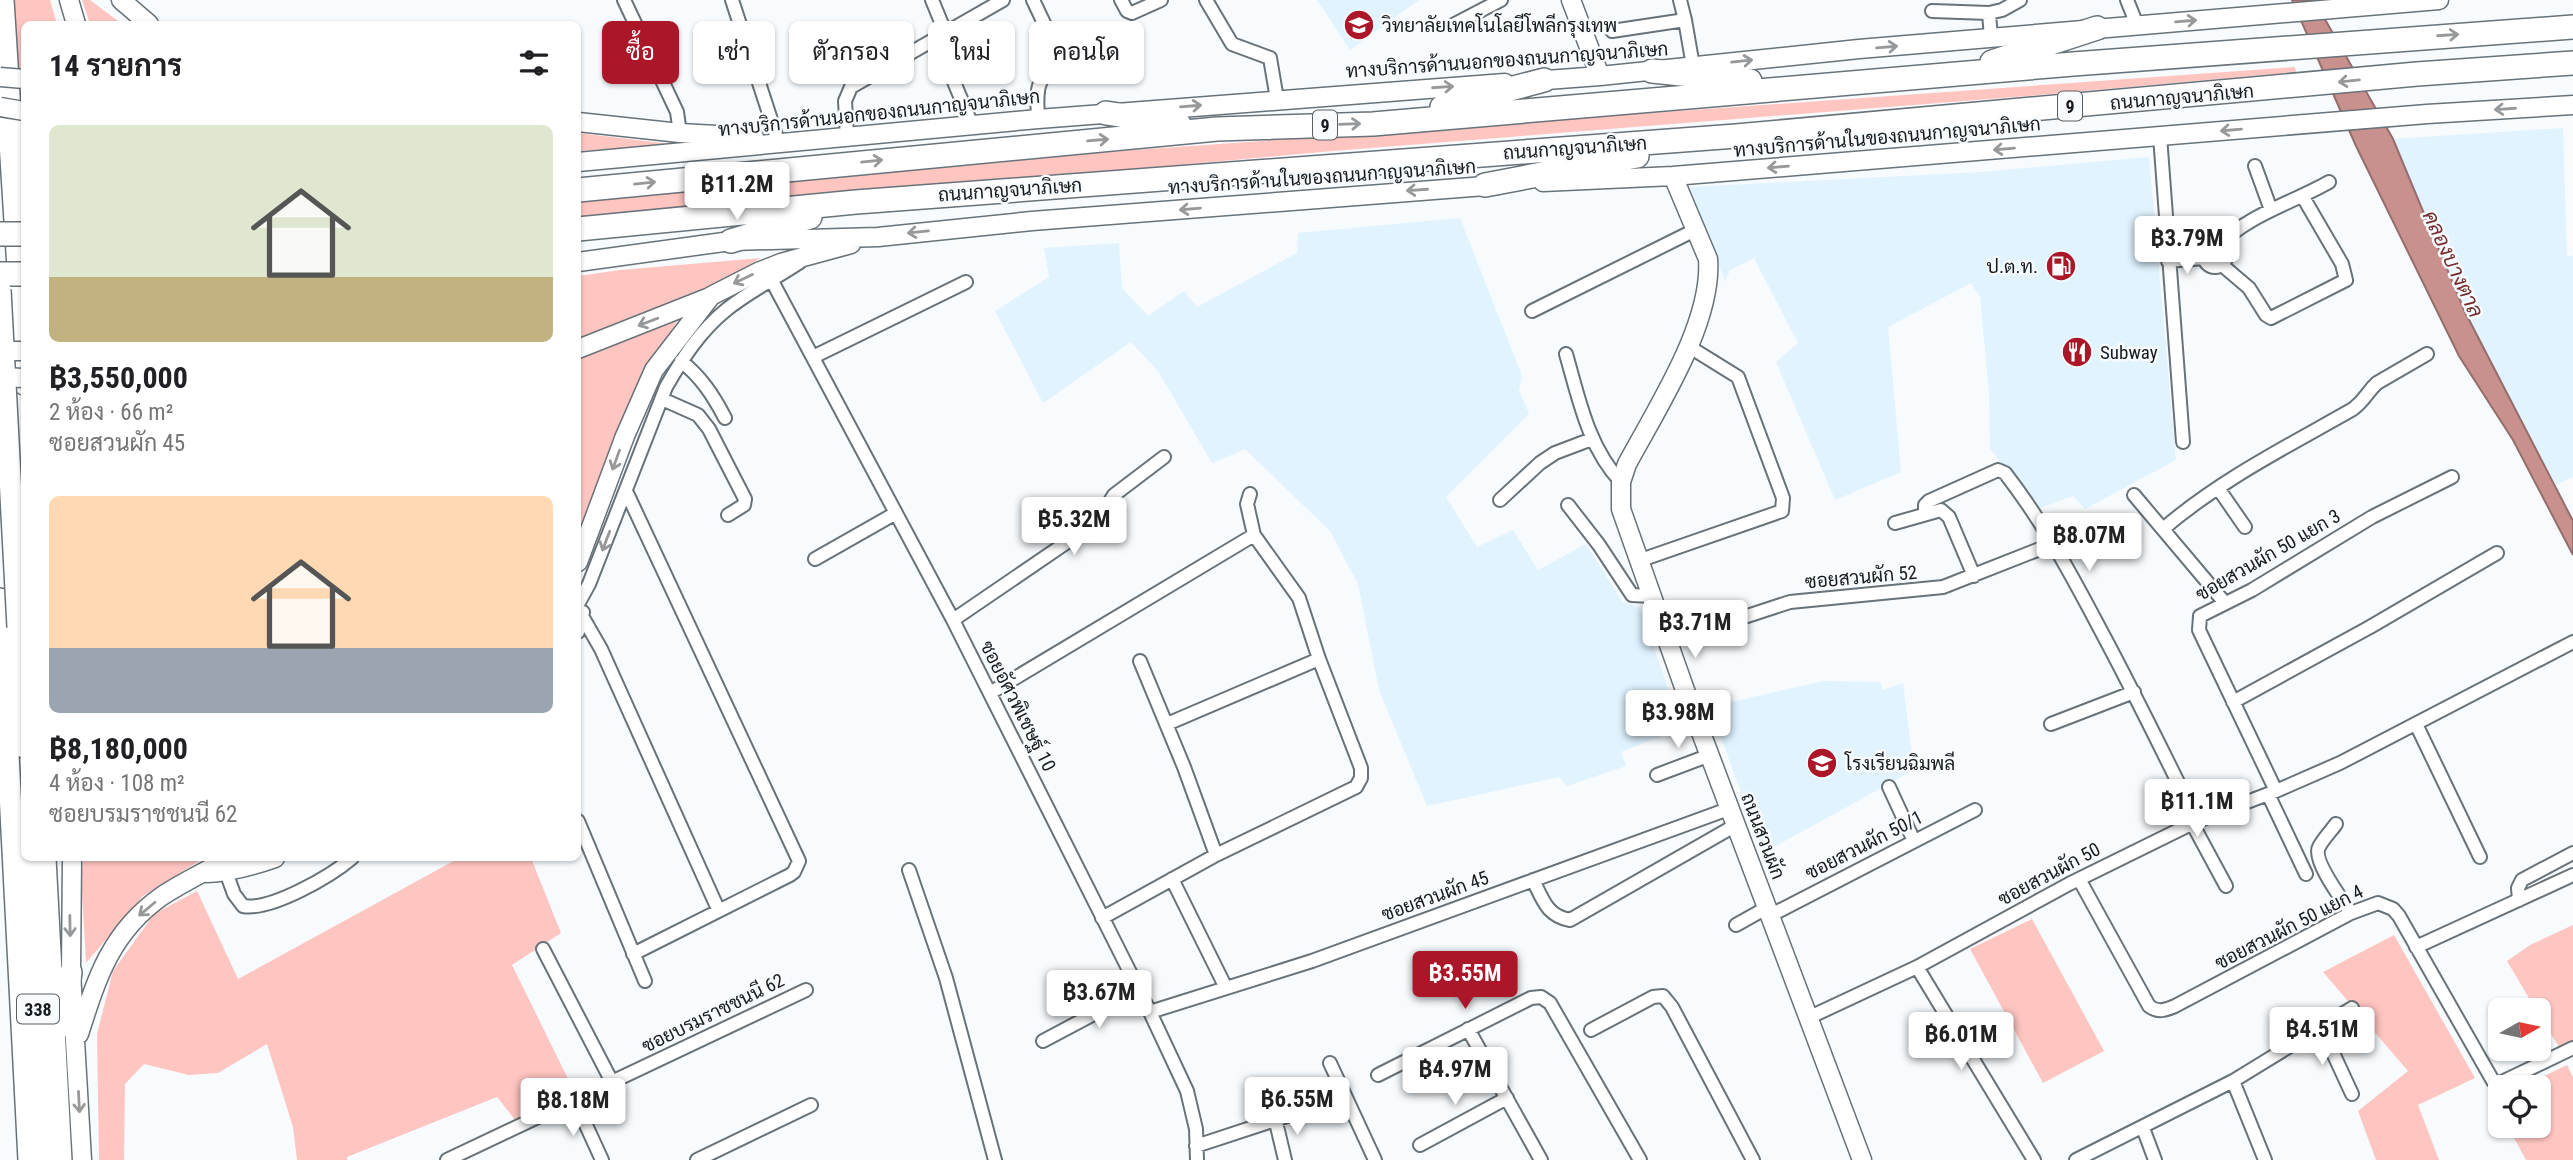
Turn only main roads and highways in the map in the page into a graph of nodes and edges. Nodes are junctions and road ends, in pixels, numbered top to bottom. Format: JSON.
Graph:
{"nodes":[{"id":1,"x":2,"y":0,"type":"edge"},
{"id":2,"x":69,"y":0,"type":"edge"},
{"id":3,"x":121,"y":0,"type":"edge"},
{"id":4,"x":1571,"y":0,"type":"edge"},
{"id":5,"x":2437,"y":0,"type":"edge"},
{"id":6,"x":75,"y":21,"type":"edge"},
{"id":7,"x":146,"y":21,"type":"edge"},
{"id":8,"x":2573,"y":26,"type":"edge"},
{"id":9,"x":2097,"y":28,"type":"junction"},
{"id":10,"x":2573,"y":63,"type":"edge"},
{"id":11,"x":1652,"y":71,"type":"junction"},
{"id":12,"x":1952,"y":74,"type":"junction"},
{"id":13,"x":1600,"y":76,"type":"junction"},
{"id":14,"x":0,"y":77,"type":"edge"},
{"id":15,"x":21,"y":79,"type":"edge"},
{"id":16,"x":1544,"y":80,"type":"junction"},
{"id":17,"x":1804,"y":87,"type":"junction"},
{"id":18,"x":2573,"y":105,"type":"edge"},
{"id":19,"x":0,"y":107,"type":"edge"},
{"id":20,"x":21,"y":110,"type":"edge"},
{"id":21,"x":1106,"y":113,"type":"junction"},
{"id":22,"x":581,"y":122,"type":"edge"},
{"id":23,"x":1385,"y":122,"type":"junction"},
{"id":24,"x":1217,"y":129,"type":"junction"},
{"id":25,"x":1736,"y":136,"type":"junction"},
{"id":26,"x":806,"y":140,"type":"junction"},
{"id":27,"x":581,"y":162,"type":"edge"},
{"id":28,"x":1673,"y":176,"type":"junction"},
{"id":29,"x":1485,"y":185,"type":"junction"},
{"id":30,"x":581,"y":190,"type":"edge"},
{"id":31,"x":856,"y":202,"type":"junction"},
{"id":32,"x":581,"y":229,"type":"edge"},
{"id":33,"x":0,"y":233,"type":"edge"},
{"id":34,"x":21,"y":234,"type":"edge"},
{"id":35,"x":878,"y":237,"type":"junction"},
{"id":36,"x":731,"y":241,"type":"junction"},
{"id":37,"x":581,"y":261,"type":"edge"},
{"id":38,"x":14,"y":272,"type":"edge"},
{"id":39,"x":0,"y":290,"type":"edge"},
{"id":40,"x":711,"y":296,"type":"junction"},
{"id":41,"x":21,"y":348,"type":"edge"},
{"id":42,"x":581,"y":348,"type":"edge"},
{"id":43,"x":0,"y":351,"type":"edge"},
{"id":44,"x":21,"y":351,"type":"edge"},
{"id":45,"x":0,"y":377,"type":"edge"},
{"id":46,"x":21,"y":380,"type":"edge"},
{"id":47,"x":581,"y":554,"type":"edge"},
{"id":48,"x":0,"y":599,"type":"edge"},
{"id":49,"x":21,"y":690,"type":"edge"},
{"id":50,"x":0,"y":737,"type":"edge"},
{"id":51,"x":31,"y":861,"type":"edge"},
{"id":52,"x":46,"y":861,"type":"edge"},
{"id":53,"x":72,"y":861,"type":"edge"},
{"id":54,"x":254,"y":861,"type":"edge"},
{"id":55,"x":227,"y":865,"type":"edge"},
{"id":56,"x":71,"y":972,"type":"junction"},
{"id":57,"x":76,"y":1044,"type":"junction"},
{"id":58,"x":59,"y":1108,"type":"junction"},
{"id":59,"x":23,"y":1160,"type":"edge"},
{"id":60,"x":29,"y":1160,"type":"edge"},
{"id":61,"x":47,"y":1160,"type":"edge"},
{"id":62,"x":61,"y":1160,"type":"edge"},
{"id":63,"x":82,"y":1160,"type":"edge"},
{"id":64,"x":1862,"y":1160,"type":"edge"}],
"edges":[{"from":1,"to":38,"type":"highway"},
{"from":2,"to":6,"type":"main road"},
{"from":3,"to":7,"type":"main road"},
{"from":4,"to":13,"type":"main road"},
{"from":9,"to":5,"type":"main road","name":"ทางบริการด้านนอกของถนนกาญจนาภิเษก","one_way":true},
{"from":12,"to":8,"type":"highway","name":"ถนนกาญจนาภิเษก","number":"9","one_way":true},
{"from":11,"to":9,"type":"main road","name":"ทางบริการด้านนอกของถนนกาญจนาภิเษก","one_way":true},
{"from":9,"to":12,"type":"highway"},
{"from":10,"to":25,"type":"highway","name":"ถนนกาญจนาภิเษก","number":"9","one_way":true},
{"from":11,"to":13,"type":"main road","name":"ทางบริการด้านนอกของถนนกาญจนาภิเษก"},
{"from":11,"to":17,"type":"highway"},
{"from":12,"to":17,"type":"highway","name":"ถนนกาญจนาภิเษก","number":"9"},
{"from":13,"to":16,"type":"main road","name":"ทางบริการด้านนอกของถนนกาญจนาภิเษก"},
{"from":14,"to":15,"type":"main road","bridge":true},
{"from":21,"to":16,"type":"main road","name":"ทางบริการด้านนอกของถนนกาญจนาภิเษก","one_way":true},
{"from":16,"to":23,"type":"highway"},
{"from":17,"to":23,"type":"highway","name":"ถนนกาญจนาภิเษก","number":"9"},
{"from":18,"to":28,"type":"main road","name":"ทางบริการด้านในของถนนกาญจนาภิเษก","one_way":true},
{"from":19,"to":20,"type":"main road","bridge":true},
{"from":21,"to":24,"type":"highway"},
{"from":21,"to":26,"type":"main road","name":"ทางบริการด้านนอกของถนนกาญจนาภิเษก"},
{"from":22,"to":26,"type":"main road"},
{"from":24,"to":23,"type":"highway","name":"ถนนกาญจนาภิเษก","number":"9","one_way":true},
{"from":30,"to":24,"type":"highway","name":"ถนนกาญจนาภิเษก","number":"9","one_way":true},
{"from":25,"to":29,"type":"highway"},
{"from":25,"to":31,"type":"highway","name":"ถนนกาญจนาภิเษก","number":"9"},
{"from":26,"to":27,"type":"main road","name":"ทางบริการด้านนอกของถนนกาญจนาภิเษก"},
{"from":28,"to":29,"type":"main road","name":"ทางบริการด้านในของถนนกาญจนาภิเษก"},
{"from":28,"to":64,"type":"main road","name":"ถนนสวนผัก"},
{"from":29,"to":35,"type":"main road","name":"ทางบริการด้านในของถนนกาญจนาภิเษก","one_way":true},
{"from":31,"to":32,"type":"highway","name":"ถนนกาญจนาภิเษก","number":"9"},
{"from":31,"to":36,"type":"highway"},
{"from":33,"to":34,"type":"highway","bridge":true},
{"from":35,"to":36,"type":"main road","name":"ทางบริการด้านในของถนนกาญจนาภิเษก"},
{"from":35,"to":40,"type":"main road","one_way":true},
{"from":36,"to":37,"type":"main road","name":"ทางบริการด้านในของถนนกาญจนาภิเษก"},
{"from":38,"to":41,"type":"main road"},
{"from":39,"to":49,"type":"main road","bridge":true},
{"from":40,"to":42,"type":"main road","one_way":true},
{"from":40,"to":47,"type":"main road","one_way":true},
{"from":43,"to":44,"type":"main road","bridge":true},
{"from":45,"to":46,"type":"main road","bridge":true},
{"from":48,"to":60,"type":"main road","number":"338"},
{"from":50,"to":59,"type":"main road","number":"338"},
{"from":51,"to":61,"type":"main road","number":"338"},
{"from":52,"to":58,"type":"main road","number":"338"},
{"from":53,"to":56,"type":"main road","number":"338","one_way":true},
{"from":54,"to":55,"type":"main road"},
{"from":55,"to":57,"type":"main road","one_way":true},
{"from":56,"to":57,"type":"main road","number":"338"},
{"from":56,"to":58,"type":"main road"},
{"from":57,"to":63,"type":"main road","number":"338","one_way":true},
{"from":58,"to":62,"type":"main road","number":"338"}]}
